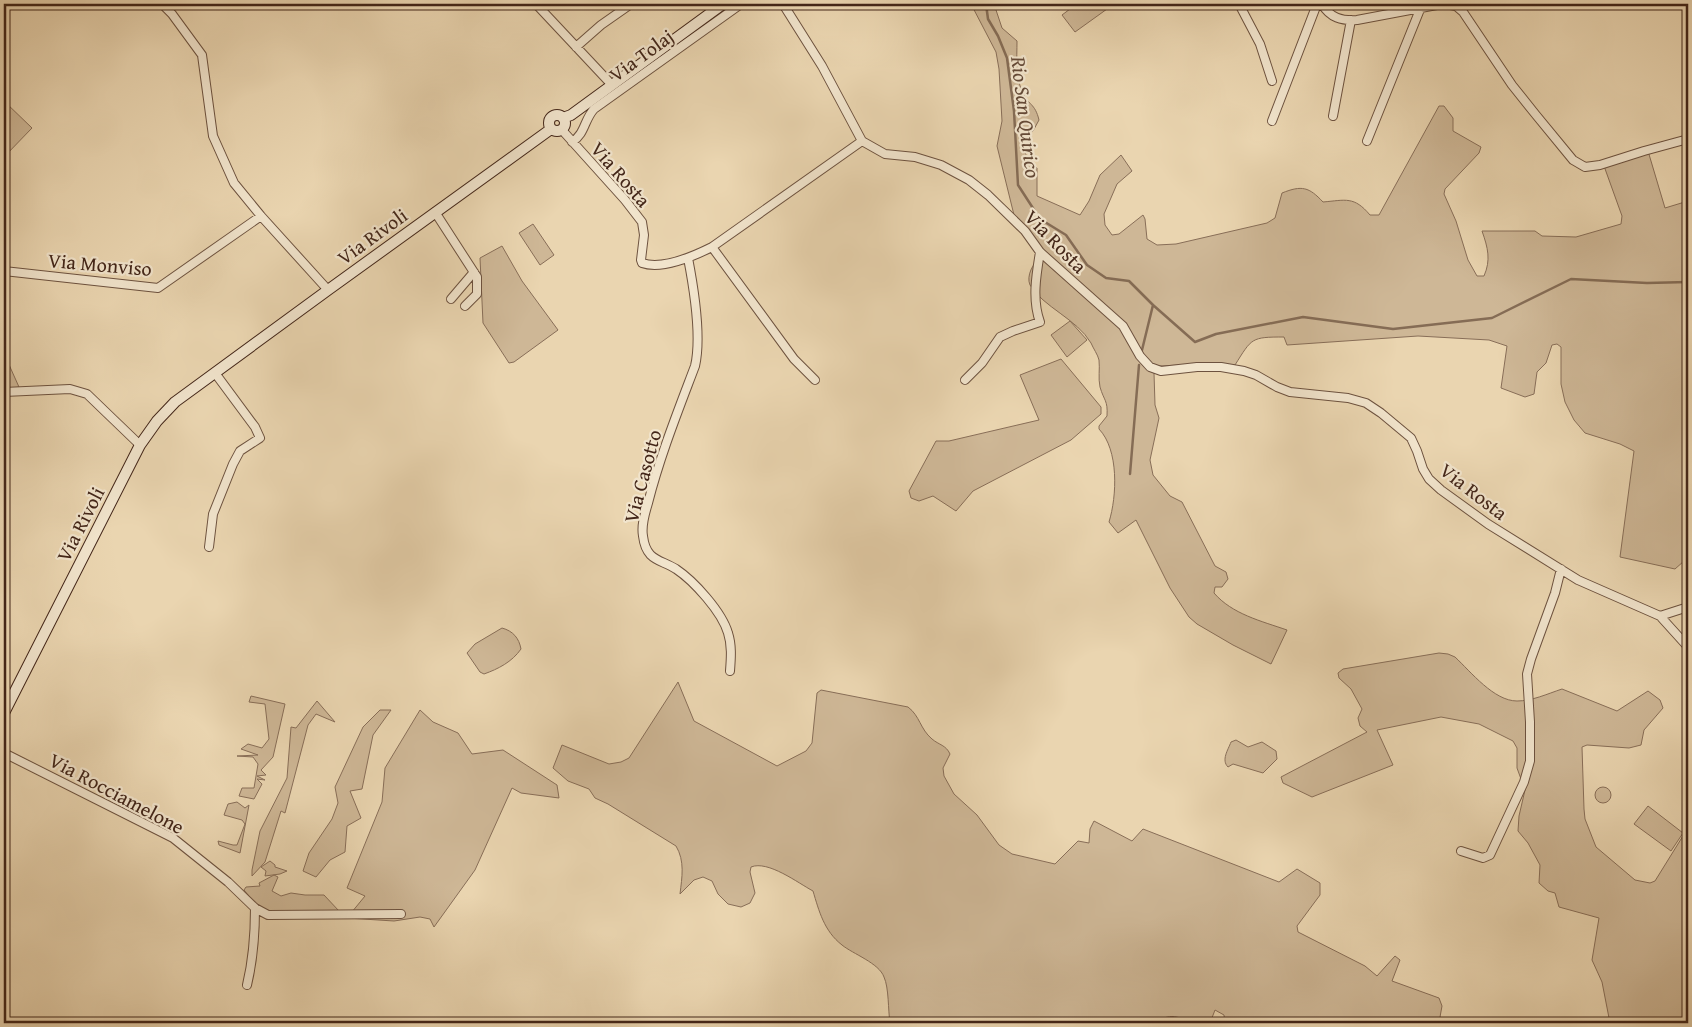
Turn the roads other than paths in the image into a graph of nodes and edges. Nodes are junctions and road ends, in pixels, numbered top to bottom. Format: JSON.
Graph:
{"nodes":[{"id":1,"x":162,"y":4,"type":"edge"},
{"id":2,"x":536,"y":4,"type":"edge"},
{"id":3,"x":631,"y":4,"type":"edge"},
{"id":4,"x":724,"y":4,"type":"edge"},
{"id":5,"x":741,"y":4,"type":"edge"},
{"id":6,"x":783,"y":4,"type":"edge"},
{"id":7,"x":1239,"y":4,"type":"edge"},
{"id":8,"x":1318,"y":4,"type":"edge"},
{"id":9,"x":1322,"y":4,"type":"edge"},
{"id":10,"x":1444,"y":4,"type":"edge"},
{"id":11,"x":1421,"y":7,"type":"junction"},
{"id":12,"x":1351,"y":20,"type":"junction"},
{"id":13,"x":576,"y":47,"type":"junction"},
{"id":14,"x":1272,"y":81,"type":"dead end"},
{"id":15,"x":612,"y":85,"type":"junction"},
{"id":16,"x":1333,"y":116,"type":"dead end"},
{"id":17,"x":564,"y":118,"type":"junction"},
{"id":18,"x":1272,"y":121,"type":"dead end"},
{"id":19,"x":557,"y":129,"type":"junction"},
{"id":20,"x":1688,"y":140,"type":"edge"},
{"id":21,"x":862,"y":141,"type":"junction"},
{"id":22,"x":572,"y":142,"type":"junction"},
{"id":23,"x":1367,"y":142,"type":"dead end"},
{"id":24,"x":436,"y":212,"type":"junction"},
{"id":25,"x":261,"y":216,"type":"junction"},
{"id":26,"x":712,"y":247,"type":"junction"},
{"id":27,"x":1040,"y":252,"type":"junction"},
{"id":28,"x":688,"y":258,"type":"junction"},
{"id":29,"x":4,"y":271,"type":"edge"},
{"id":30,"x":474,"y":272,"type":"junction"},
{"id":31,"x":328,"y":290,"type":"junction"},
{"id":32,"x":451,"y":299,"type":"dead end"},
{"id":33,"x":465,"y":306,"type":"dead end"},
{"id":34,"x":215,"y":373,"type":"junction"},
{"id":35,"x":815,"y":380,"type":"dead end"},
{"id":36,"x":965,"y":380,"type":"dead end"},
{"id":37,"x":4,"y":392,"type":"edge"},
{"id":38,"x":140,"y":445,"type":"junction"},
{"id":39,"x":209,"y":547,"type":"dead end"},
{"id":40,"x":1561,"y":570,"type":"junction"},
{"id":41,"x":1688,"y":607,"type":"edge"},
{"id":42,"x":1660,"y":616,"type":"junction"},
{"id":43,"x":1688,"y":647,"type":"edge"},
{"id":44,"x":730,"y":671,"type":"dead end"},
{"id":45,"x":4,"y":713,"type":"edge"},
{"id":46,"x":4,"y":753,"type":"edge"},
{"id":47,"x":1461,"y":850,"type":"dead end"},
{"id":48,"x":256,"y":908,"type":"junction"},
{"id":49,"x":401,"y":914,"type":"dead end"},
{"id":50,"x":247,"y":986,"type":"dead end"}],
"edges":[{"from":1,"to":25,"type":"street"},
{"from":2,"to":13,"type":"street"},
{"from":3,"to":13,"type":"street"},
{"from":4,"to":15,"type":"street","name":"Via Rivoli"},
{"from":5,"to":22,"type":"street","name":"Via Tolaj"},
{"from":6,"to":21,"type":"street"},
{"from":7,"to":14,"type":"street"},
{"from":8,"to":18,"type":"street"},
{"from":9,"to":12,"type":"street"},
{"from":10,"to":11,"type":"street"},
{"from":10,"to":20,"type":"street"},
{"from":11,"to":12,"type":"street"},
{"from":11,"to":23,"type":"street"},
{"from":12,"to":16,"type":"street"},
{"from":13,"to":15,"type":"street"},
{"from":15,"to":17,"type":"street","name":"Via Rivoli"},
{"from":17,"to":19,"type":"street"},
{"from":17,"to":19,"type":"street","name":"Via Rivoli"},
{"from":19,"to":22,"type":"street","name":"Via Rosta"},
{"from":19,"to":24,"type":"street","name":"Via Rivoli"},
{"from":21,"to":26,"type":"street","name":"Via Rosta"},
{"from":21,"to":27,"type":"street","name":"Via Rosta"},
{"from":22,"to":28,"type":"street","name":"Via Rosta"},
{"from":24,"to":30,"type":"street"},
{"from":24,"to":31,"type":"street","name":"Via Rivoli"},
{"from":25,"to":29,"type":"street","name":"Via Monviso"},
{"from":25,"to":31,"type":"street"},
{"from":26,"to":28,"type":"street","name":"Via Rosta"},
{"from":26,"to":35,"type":"street"},
{"from":27,"to":36,"type":"street"},
{"from":27,"to":40,"type":"street","name":"Via Rosta"},
{"from":28,"to":44,"type":"street","name":"Via Casotto"},
{"from":30,"to":32,"type":"street"},
{"from":30,"to":33,"type":"street"},
{"from":31,"to":34,"type":"street","name":"Via Rivoli"},
{"from":34,"to":38,"type":"street","name":"Via Rivoli"},
{"from":34,"to":39,"type":"street"},
{"from":37,"to":38,"type":"street"},
{"from":38,"to":45,"type":"street","name":"Via Rivoli"},
{"from":40,"to":42,"type":"street","name":"Via Rosta"},
{"from":40,"to":47,"type":"street"},
{"from":41,"to":42,"type":"street"},
{"from":42,"to":43,"type":"street","name":"Via Rosta"},
{"from":46,"to":48,"type":"street","name":"Via Rocciamelone"},
{"from":48,"to":49,"type":"street","name":"Via Rocciamelone"},
{"from":48,"to":50,"type":"street"}]}
